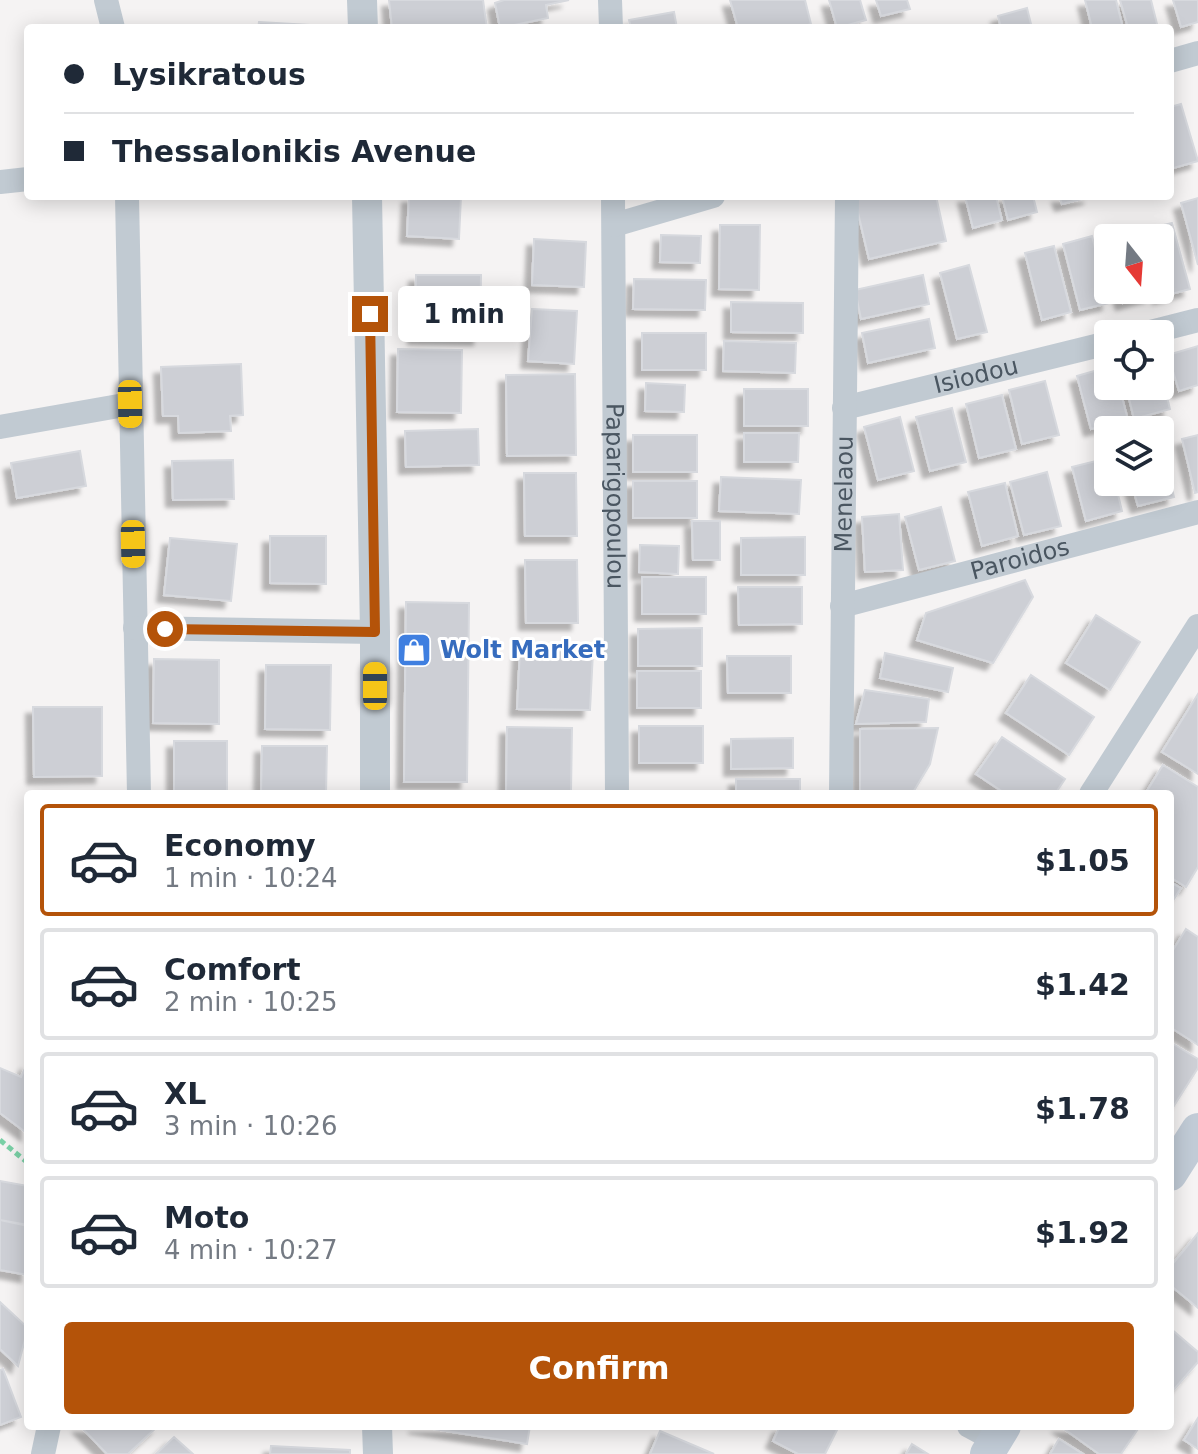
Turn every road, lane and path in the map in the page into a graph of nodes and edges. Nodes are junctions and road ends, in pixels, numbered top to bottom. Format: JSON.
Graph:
{"nodes":[{"id":1,"x":106,"y":0,"type":"edge"},
{"id":2,"x":362,"y":0,"type":"edge"},
{"id":3,"x":610,"y":0,"type":"edge"},
{"id":4,"x":112,"y":24,"type":"edge"},
{"id":5,"x":363,"y":24,"type":"edge"},
{"id":6,"x":611,"y":24,"type":"edge"},
{"id":7,"x":1198,"y":53,"type":"edge"},
{"id":8,"x":1174,"y":60,"type":"edge"},
{"id":9,"x":24,"y":179,"type":"edge"},
{"id":10,"x":0,"y":182,"type":"edge"},
{"id":11,"x":127,"y":200,"type":"edge"},
{"id":12,"x":367,"y":200,"type":"edge"},
{"id":13,"x":613,"y":200,"type":"edge"},
{"id":14,"x":699,"y":200,"type":"edge"},
{"id":15,"x":847,"y":200,"type":"edge"},
{"id":16,"x":614,"y":225,"type":"junction"},
{"id":17,"x":1198,"y":320,"type":"edge"},
{"id":18,"x":1174,"y":326,"type":"edge"},
{"id":19,"x":1094,"y":346,"type":"edge"},
{"id":20,"x":130,"y":404,"type":"junction"},
{"id":21,"x":844,"y":408,"type":"junction"},
{"id":22,"x":0,"y":427,"type":"edge"},
{"id":23,"x":1198,"y":512,"type":"edge"},
{"id":24,"x":842,"y":606,"type":"junction"},
{"id":25,"x":1198,"y":626,"type":"edge"},
{"id":26,"x":135,"y":628,"type":"junction"},
{"id":27,"x":375,"y":632,"type":"junction"},
{"id":28,"x":139,"y":790,"type":"edge"},
{"id":29,"x":375,"y":790,"type":"edge"},
{"id":30,"x":617,"y":790,"type":"edge"},
{"id":31,"x":841,"y":790,"type":"edge"},
{"id":32,"x":1094,"y":790,"type":"edge"},
{"id":33,"x":1198,"y":1130,"type":"edge"},
{"id":34,"x":0,"y":1140,"type":"edge"},
{"id":35,"x":24,"y":1160,"type":"edge"},
{"id":36,"x":1174,"y":1168,"type":"edge"},
{"id":37,"x":48,"y":1430,"type":"edge"},
{"id":38,"x":377,"y":1430,"type":"edge"},
{"id":39,"x":43,"y":1454,"type":"edge"},
{"id":40,"x":378,"y":1454,"type":"edge"}],
"edges":[{"from":1,"to":4,"type":"street"},
{"from":2,"to":5,"type":"street"},
{"from":3,"to":6,"type":"street"},
{"from":7,"to":8,"type":"street"},
{"from":9,"to":10,"type":"street"},
{"from":11,"to":20,"type":"street"},
{"from":12,"to":27,"type":"street"},
{"from":13,"to":16,"type":"street","name":"Paparigopoulou"},
{"from":14,"to":16,"type":"street"},
{"from":15,"to":21,"type":"street","name":"Menelaou"},
{"from":16,"to":30,"type":"street","name":"Paparigopoulou"},
{"from":17,"to":18,"type":"street"},
{"from":19,"to":21,"type":"street","name":"Isiodou"},
{"from":20,"to":22,"type":"street"},
{"from":20,"to":26,"type":"street"},
{"from":21,"to":24,"type":"street","name":"Menelaou"},
{"from":23,"to":24,"type":"street","name":"Paroidos"},
{"from":24,"to":31,"type":"street","name":"Menelaou"},
{"from":25,"to":32,"type":"street"},
{"from":26,"to":27,"type":"street"},
{"from":26,"to":28,"type":"street"},
{"from":27,"to":29,"type":"street"},
{"from":33,"to":36,"type":"main road"},
{"from":34,"to":35,"type":"path"},
{"from":37,"to":39,"type":"street"},
{"from":38,"to":40,"type":"street"}]}
